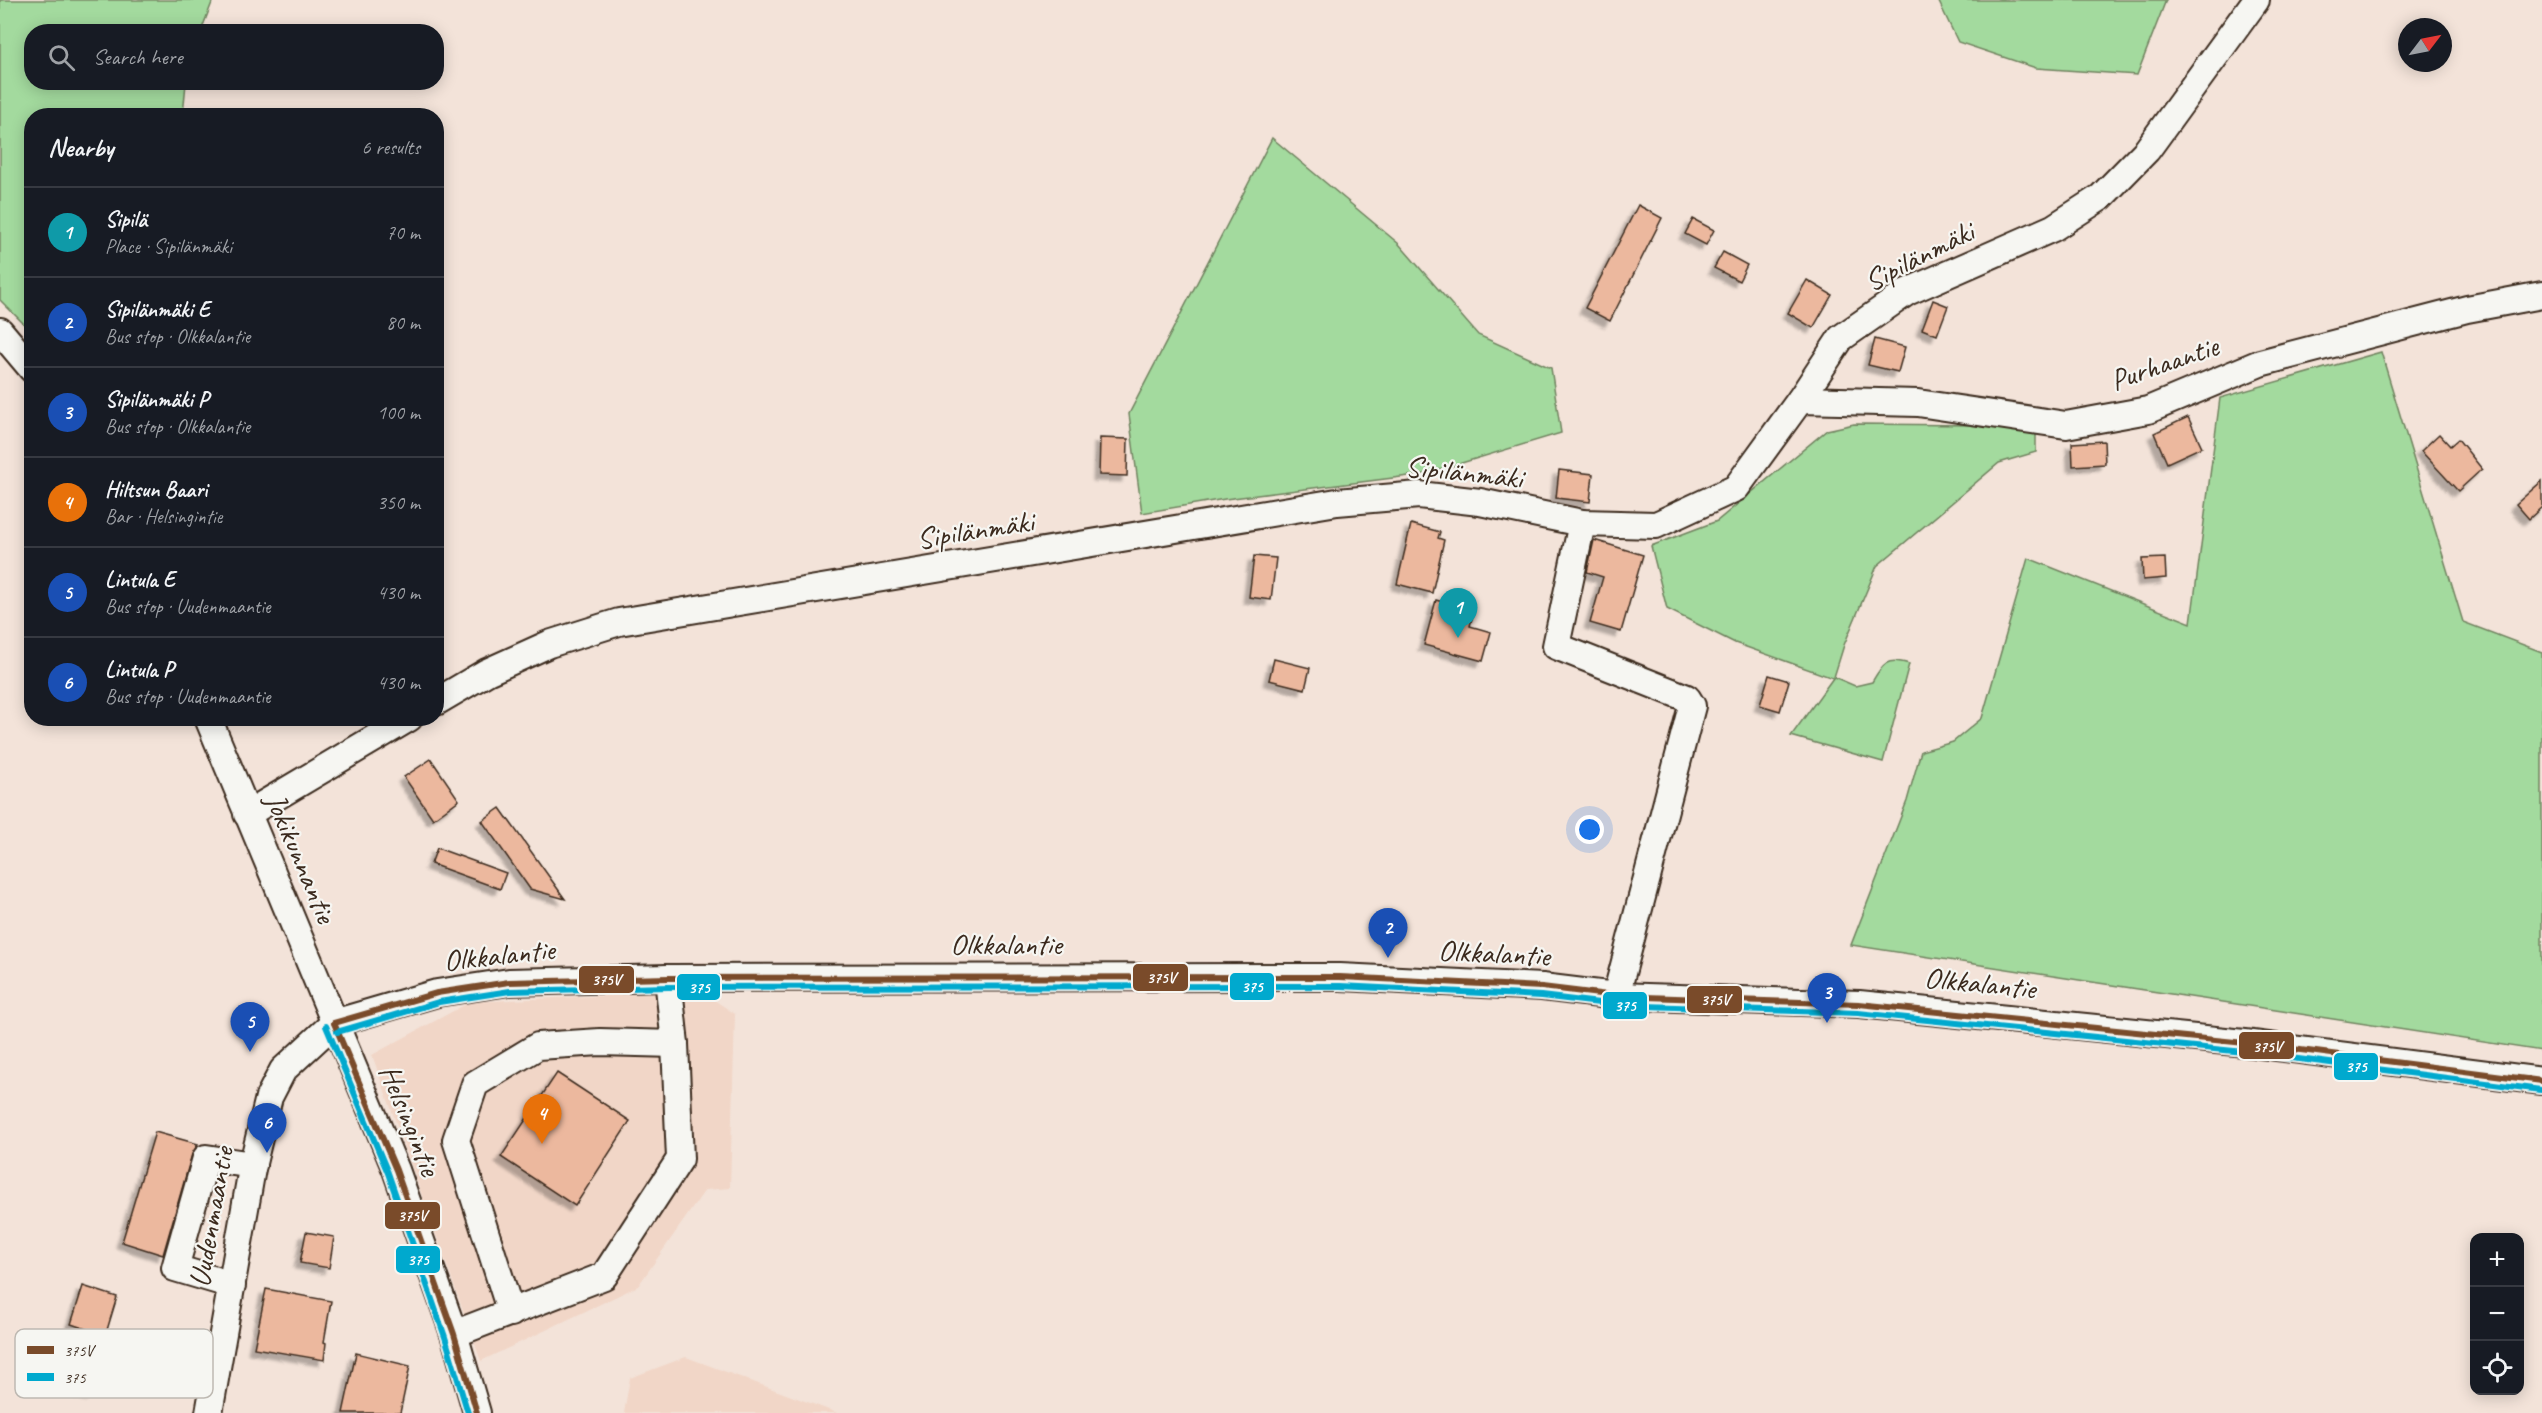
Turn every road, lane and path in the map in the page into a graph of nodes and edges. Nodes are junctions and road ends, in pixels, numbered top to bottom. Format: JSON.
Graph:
{"nodes":[{"id":1,"x":2256,"y":0,"type":"edge"},
{"id":2,"x":2542,"y":295,"type":"edge"},
{"id":3,"x":0,"y":331,"type":"edge"},
{"id":4,"x":24,"y":360,"type":"edge"},
{"id":5,"x":1800,"y":400,"type":"junction"},
{"id":6,"x":1582,"y":523,"type":"junction"},
{"id":7,"x":444,"y":697,"type":"edge"},
{"id":8,"x":211,"y":726,"type":"edge"},
{"id":9,"x":396,"y":726,"type":"edge"},
{"id":10,"x":247,"y":814,"type":"junction"},
{"id":11,"x":668,"y":978,"type":"junction"},
{"id":12,"x":1617,"y":996,"type":"junction"},
{"id":13,"x":334,"y":1023,"type":"junction"},
{"id":14,"x":675,"y":1044,"type":"junction"},
{"id":15,"x":2542,"y":1081,"type":"edge"},
{"id":16,"x":253,"y":1165,"type":"junction"},
{"id":17,"x":232,"y":1285,"type":"junction"},
{"id":18,"x":511,"y":1313,"type":"junction"},
{"id":19,"x":454,"y":1334,"type":"junction"},
{"id":20,"x":213,"y":1391,"type":"edge"},
{"id":21,"x":212,"y":1398,"type":"edge"},
{"id":22,"x":209,"y":1413,"type":"edge"},
{"id":23,"x":477,"y":1413,"type":"edge"}],
"edges":[{"from":1,"to":5,"type":"street","name":"Sipilänmäki"},
{"from":2,"to":5,"type":"street","name":"Purhaantie"},
{"from":3,"to":4,"type":"street"},
{"from":5,"to":6,"type":"street","name":"Sipilänmäki"},
{"from":6,"to":7,"type":"street","name":"Sipilänmäki"},
{"from":6,"to":12,"type":"street"},
{"from":8,"to":10,"type":"street","name":"Jokikunnantie"},
{"from":9,"to":10,"type":"street"},
{"from":10,"to":13,"type":"street","name":"Jokikunnantie"},
{"from":11,"to":12,"type":"street","name":"Olkkalantie"},
{"from":11,"to":13,"type":"street","name":"Olkkalantie"},
{"from":11,"to":14,"type":"street"},
{"from":12,"to":15,"type":"street","name":"Olkkalantie"},
{"from":13,"to":16,"type":"street","name":"Uudenmaantie"},
{"from":13,"to":19,"type":"street","name":"Helsingintie"},
{"from":14,"to":18,"type":"street"},
{"from":14,"to":18,"type":"street"},
{"from":16,"to":17,"type":"street","name":"Uudenmaantie"},
{"from":16,"to":17,"type":"street"},
{"from":17,"to":20,"type":"street","name":"Uudenmaantie"},
{"from":18,"to":19,"type":"street"},
{"from":19,"to":23,"type":"street","name":"Helsingintie"},
{"from":21,"to":22,"type":"street","name":"Uudenmaantie"}]}
